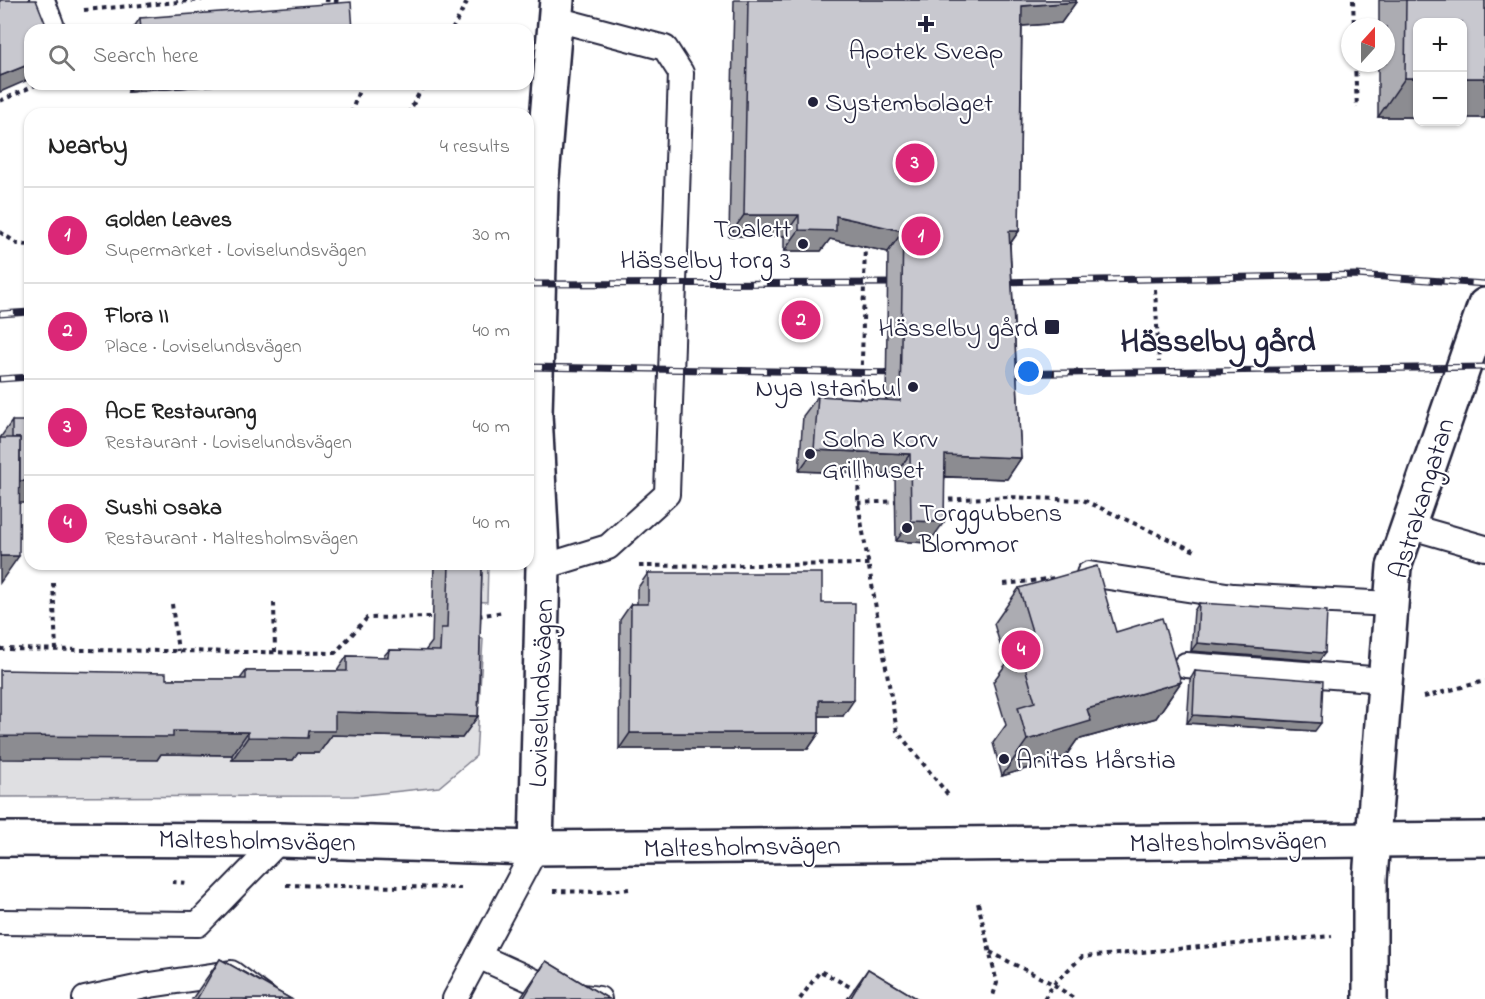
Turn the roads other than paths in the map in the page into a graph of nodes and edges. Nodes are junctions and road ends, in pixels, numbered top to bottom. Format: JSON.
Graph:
{"nodes":[{"id":1,"x":557,"y":10,"type":"edge"},
{"id":2,"x":1485,"y":305,"type":"edge"},
{"id":3,"x":1408,"y":526,"type":"junction"},
{"id":4,"x":1485,"y":548,"type":"edge"},
{"id":5,"x":543,"y":567,"type":"junction"},
{"id":6,"x":1089,"y":574,"type":"edge"},
{"id":7,"x":1391,"y":604,"type":"junction"},
{"id":8,"x":1186,"y":665,"type":"dead end"},
{"id":9,"x":1384,"y":694,"type":"junction"},
{"id":10,"x":0,"y":839,"type":"edge"},
{"id":11,"x":1485,"y":839,"type":"edge"},
{"id":12,"x":280,"y":840,"type":"junction"},
{"id":13,"x":1372,"y":840,"type":"junction"},
{"id":14,"x":536,"y":848,"type":"junction"},
{"id":15,"x":0,"y":922,"type":"edge"},
{"id":16,"x":478,"y":956,"type":"junction"},
{"id":17,"x":85,"y":999,"type":"edge"},
{"id":18,"x":266,"y":999,"type":"edge"},
{"id":19,"x":455,"y":999,"type":"edge"},
{"id":20,"x":599,"y":999,"type":"edge"},
{"id":21,"x":1370,"y":999,"type":"edge"}],
"edges":[{"from":1,"to":5,"type":"street","name":"Loviselundsvägen"},
{"from":1,"to":5,"type":"lane"},
{"from":2,"to":3,"type":"street","name":"Astrakangatan"},
{"from":3,"to":4,"type":"lane"},
{"from":3,"to":7,"type":"street","name":"Astrakangatan"},
{"from":5,"to":14,"type":"street","name":"Loviselundsvägen"},
{"from":6,"to":7,"type":"lane"},
{"from":7,"to":9,"type":"street","name":"Astrakangatan"},
{"from":8,"to":9,"type":"lane"},
{"from":9,"to":13,"type":"street","name":"Astrakangatan"},
{"from":10,"to":12,"type":"street","name":"Maltesholmsvägen"},
{"from":11,"to":13,"type":"street","name":"Maltesholmsvägen"},
{"from":12,"to":14,"type":"street","name":"Maltesholmsvägen"},
{"from":12,"to":15,"type":"lane"},
{"from":13,"to":14,"type":"street","name":"Maltesholmsvägen"},
{"from":13,"to":21,"type":"street","name":"Astrakangatan"},
{"from":14,"to":16,"type":"lane"},
{"from":16,"to":19,"type":"lane"},
{"from":16,"to":20,"type":"lane"},
{"from":17,"to":18,"type":"lane"}]}
